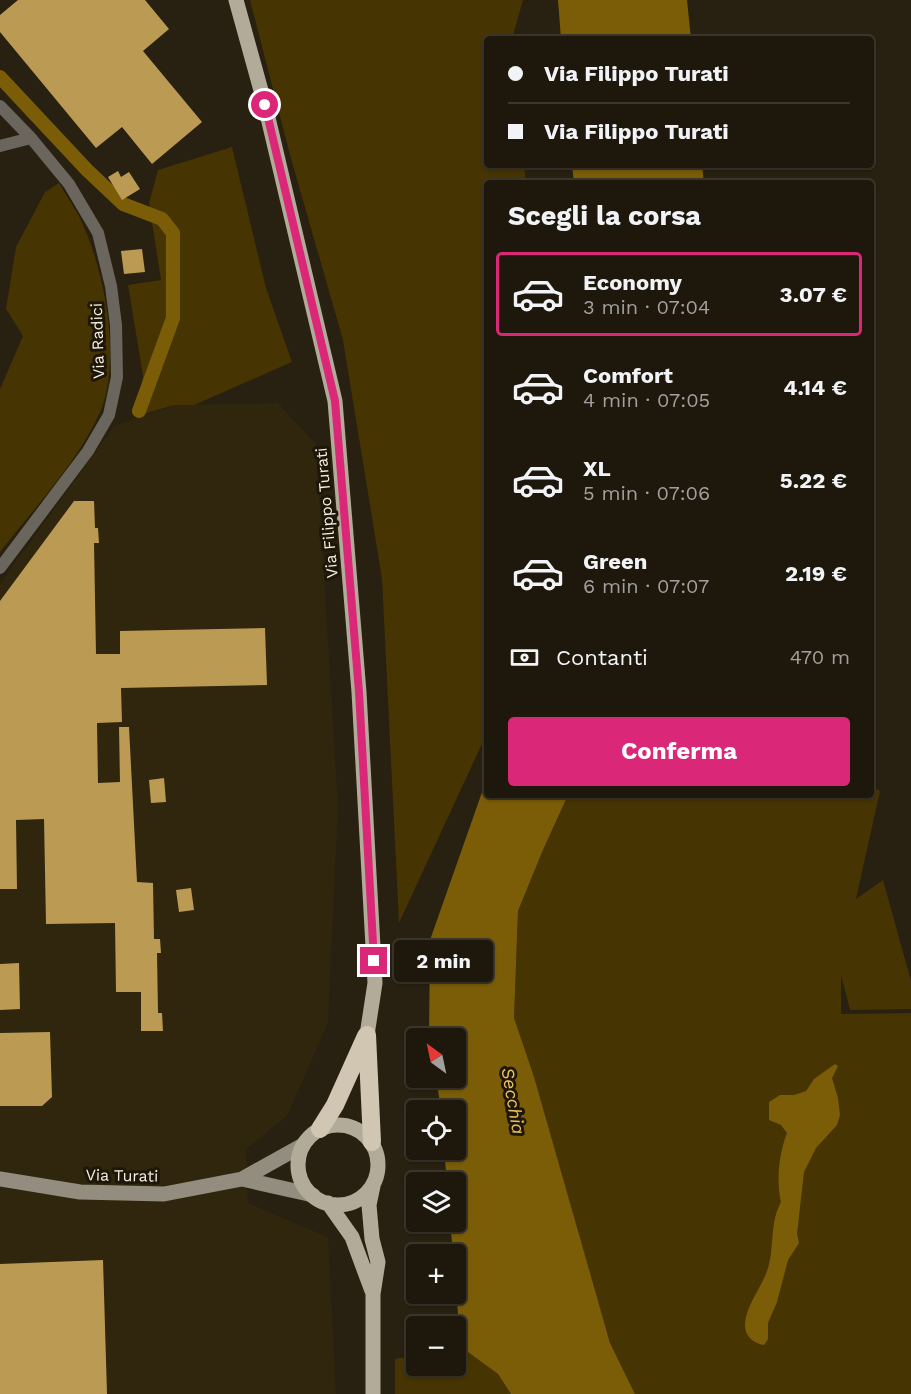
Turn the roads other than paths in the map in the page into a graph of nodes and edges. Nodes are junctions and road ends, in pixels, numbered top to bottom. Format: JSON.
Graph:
{"nodes":[{"id":1,"x":236,"y":0,"type":"edge"},
{"id":2,"x":0,"y":106,"type":"edge"},
{"id":3,"x":31,"y":138,"type":"junction"},
{"id":4,"x":0,"y":146,"type":"edge"},
{"id":5,"x":0,"y":568,"type":"edge"},
{"id":6,"x":367,"y":1035,"type":"junction"},
{"id":7,"x":320,"y":1129,"type":"junction"},
{"id":8,"x":372,"y":1142,"type":"junction"},
{"id":9,"x":303,"y":1145,"type":"junction"},
{"id":10,"x":0,"y":1179,"type":"edge"},
{"id":11,"x":242,"y":1179,"type":"junction"},
{"id":12,"x":374,"y":1183,"type":"junction"},
{"id":13,"x":313,"y":1196,"type":"junction"},
{"id":14,"x":328,"y":1203,"type":"junction"},
{"id":15,"x":373,"y":1294,"type":"junction"},
{"id":16,"x":373,"y":1394,"type":"edge"}],
"edges":[{"from":1,"to":6,"type":"main road","name":"Via Filippo Turati"},
{"from":2,"to":3,"type":"street","name":"Via Radici"},
{"from":3,"to":4,"type":"street"},
{"from":3,"to":5,"type":"street","name":"Via Radici"},
{"from":6,"to":7,"type":"highway"},
{"from":6,"to":8,"type":"highway"},
{"from":7,"to":8,"type":"main road"},
{"from":7,"to":9,"type":"main road"},
{"from":8,"to":12,"type":"main road"},
{"from":9,"to":11,"type":"street"},
{"from":9,"to":13,"type":"main road"},
{"from":10,"to":11,"type":"street","name":"Via Turati"},
{"from":11,"to":13,"type":"street"},
{"from":12,"to":14,"type":"main road"},
{"from":12,"to":15,"type":"main road"},
{"from":13,"to":14,"type":"main road"},
{"from":14,"to":15,"type":"main road"},
{"from":15,"to":16,"type":"main road"}]}
